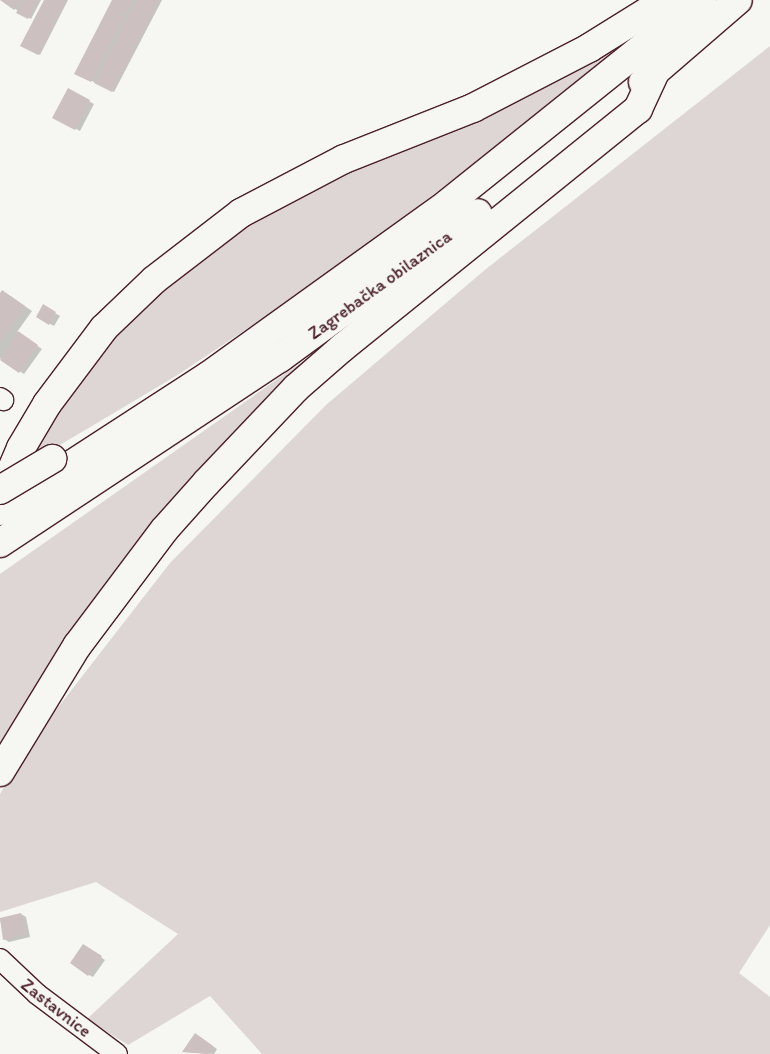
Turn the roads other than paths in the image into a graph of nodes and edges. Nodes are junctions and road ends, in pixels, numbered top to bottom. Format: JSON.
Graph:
{"nodes":[{"id":1,"x":666,"y":0,"type":"edge"},
{"id":2,"x":702,"y":0,"type":"edge"},
{"id":3,"x":738,"y":0,"type":"edge"},
{"id":4,"x":656,"y":70,"type":"junction"},
{"id":5,"x":93,"y":451,"type":"junction"},
{"id":6,"x":0,"y":490,"type":"edge"},
{"id":7,"x":0,"y":497,"type":"edge"},
{"id":8,"x":0,"y":511,"type":"edge"},
{"id":9,"x":0,"y":543,"type":"edge"},
{"id":10,"x":0,"y":772,"type":"edge"},
{"id":11,"x":0,"y":959,"type":"edge"},
{"id":12,"x":116,"y":1054,"type":"edge"}],
"edges":[{"from":1,"to":7,"type":"highway"},
{"from":2,"to":5,"type":"highway","name":"Zagrebačka obilaznica"},
{"from":3,"to":4,"type":"highway","name":"Zagrebačka obilaznica"},
{"from":4,"to":9,"type":"highway","name":"Zagrebačka obilaznica"},
{"from":4,"to":10,"type":"highway"},
{"from":5,"to":6,"type":"highway","bridge":true},
{"from":5,"to":8,"type":"highway","name":"Zagrebačka obilaznica"},
{"from":11,"to":12,"type":"street","name":"Zastavnice"}]}
